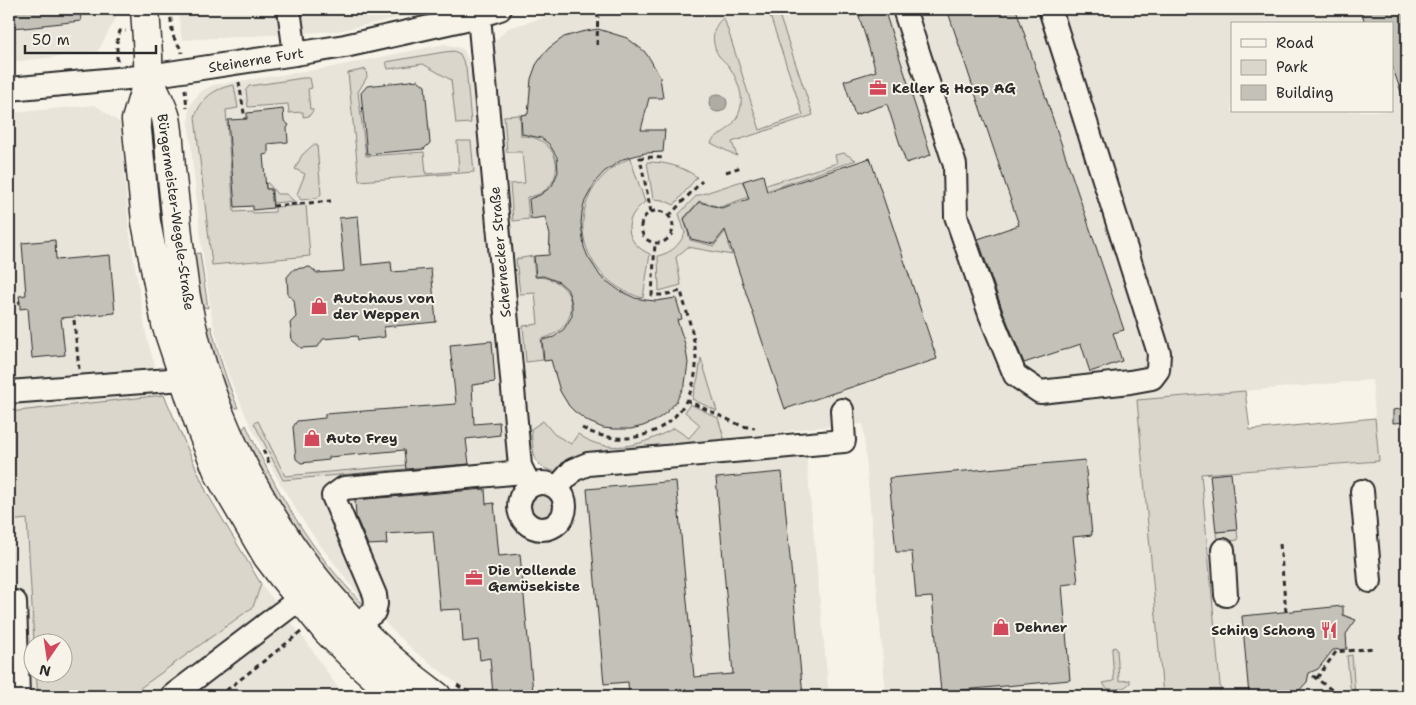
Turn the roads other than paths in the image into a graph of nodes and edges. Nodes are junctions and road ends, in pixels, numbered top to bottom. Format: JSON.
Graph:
{"nodes":[{"id":1,"x":289,"y":9,"type":"edge"},
{"id":2,"x":500,"y":9,"type":"edge"},
{"id":3,"x":904,"y":9,"type":"edge"},
{"id":4,"x":1050,"y":9,"type":"edge"},
{"id":5,"x":479,"y":16,"type":"junction"},
{"id":6,"x":146,"y":19,"type":"edge"},
{"id":7,"x":295,"y":54,"type":"junction"},
{"id":8,"x":149,"y":76,"type":"junction"},
{"id":9,"x":9,"y":89,"type":"edge"},
{"id":10,"x":184,"y":379,"type":"junction"},
{"id":11,"x":9,"y":392,"type":"edge"},
{"id":12,"x":842,"y":410,"type":"dead end"},
{"id":13,"x":527,"y":479,"type":"junction"},
{"id":14,"x":557,"y":488,"type":"junction"},
{"id":15,"x":1362,"y":491,"type":"dead end"},
{"id":16,"x":1223,"y":550,"type":"dead end"},
{"id":17,"x":1370,"y":581,"type":"dead end"},
{"id":18,"x":1226,"y":595,"type":"dead end"},
{"id":19,"x":302,"y":600,"type":"junction"},
{"id":20,"x":334,"y":601,"type":"junction"},
{"id":21,"x":15,"y":602,"type":"dead end"},
{"id":22,"x":347,"y":633,"type":"junction"},
{"id":23,"x":447,"y":690,"type":"edge"},
{"id":24,"x":18,"y":696,"type":"edge"},
{"id":25,"x":172,"y":696,"type":"edge"},
{"id":26,"x":396,"y":696,"type":"edge"}],
"edges":[{"from":1,"to":7,"type":"street"},
{"from":2,"to":5,"type":"street","name":"Steinerne Furt"},
{"from":3,"to":4,"type":"street"},
{"from":5,"to":7,"type":"street","name":"Steinerne Furt"},
{"from":5,"to":13,"type":"street","name":"Schernecker Straße"},
{"from":6,"to":8,"type":"main road"},
{"from":7,"to":8,"type":"street","name":"Steinerne Furt"},
{"from":8,"to":9,"type":"street","name":"Steinerne Furt"},
{"from":8,"to":10,"type":"main road","name":"Bürgermeister-Wegele-Straße"},
{"from":8,"to":20,"type":"main road","name":"Bürgermeister-Wegele-Straße"},
{"from":10,"to":11,"type":"street"},
{"from":10,"to":19,"type":"main road","name":"Bürgermeister-Wegele-Straße"},
{"from":12,"to":14,"type":"street"},
{"from":13,"to":14,"type":"street"},
{"from":13,"to":14,"type":"street"},
{"from":13,"to":22,"type":"street"},
{"from":15,"to":17,"type":"street"},
{"from":16,"to":18,"type":"street"},
{"from":19,"to":20,"type":"street"},
{"from":19,"to":22,"type":"main road","name":"Bürgermeister-Wegele-Straße"},
{"from":19,"to":25,"type":"street"},
{"from":20,"to":22,"type":"main road","name":"Bürgermeister-Wegele-Straße"},
{"from":21,"to":24,"type":"street"},
{"from":22,"to":23,"type":"main road","name":"Bürgermeister-Wegele-Straße"},
{"from":22,"to":26,"type":"main road","name":"Bürgermeister-Wegele-Straße"}]}
